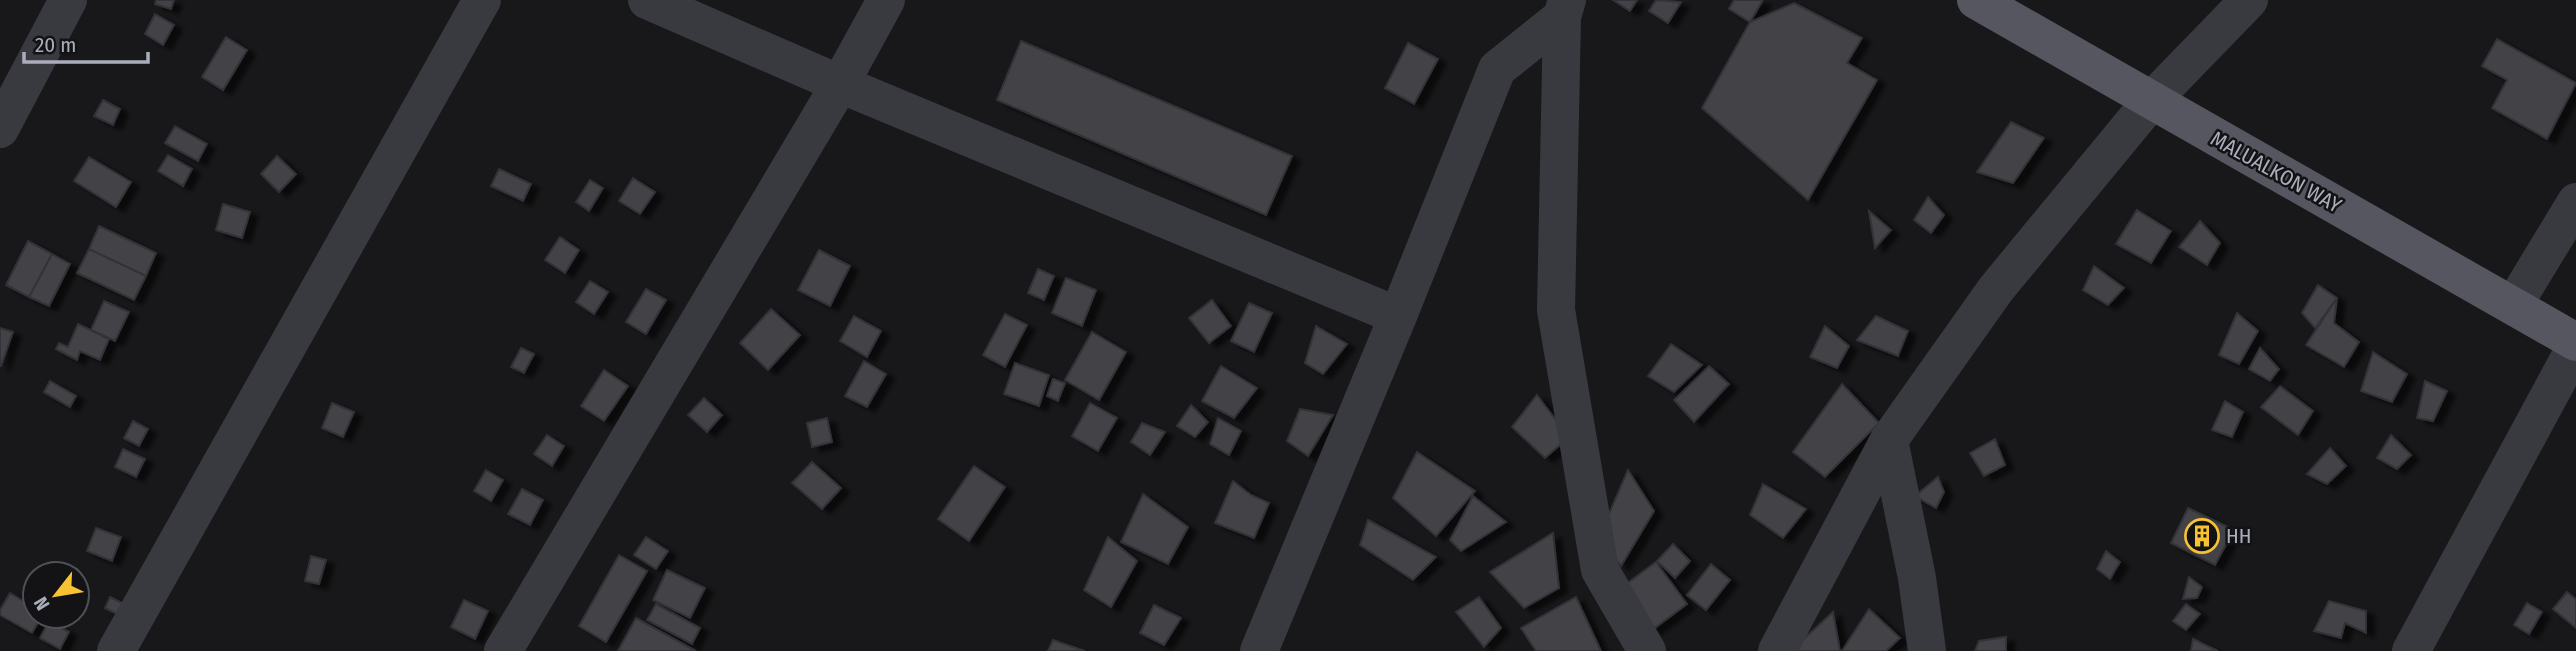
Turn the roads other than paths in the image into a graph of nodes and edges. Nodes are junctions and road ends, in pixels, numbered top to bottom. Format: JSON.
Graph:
{"nodes":[{"id":1,"x":68,"y":0,"type":"edge"},
{"id":2,"x":482,"y":0,"type":"edge"},
{"id":3,"x":647,"y":0,"type":"edge"},
{"id":4,"x":886,"y":0,"type":"edge"},
{"id":5,"x":1976,"y":0,"type":"edge"},
{"id":6,"x":2249,"y":0,"type":"edge"},
{"id":7,"x":1565,"y":9,"type":"edge"},
{"id":8,"x":840,"y":84,"type":"junction"},
{"id":9,"x":2151,"y":101,"type":"junction"},
{"id":10,"x":0,"y":129,"type":"edge"},
{"id":11,"x":2576,"y":202,"type":"edge"},
{"id":12,"x":2513,"y":306,"type":"junction"},
{"id":13,"x":1398,"y":316,"type":"junction"},
{"id":14,"x":2576,"y":344,"type":"edge"},
{"id":15,"x":1889,"y":440,"type":"junction"},
{"id":16,"x":116,"y":651,"type":"edge"},
{"id":17,"x":503,"y":651,"type":"edge"},
{"id":18,"x":1259,"y":651,"type":"edge"},
{"id":19,"x":1647,"y":651,"type":"edge"},
{"id":20,"x":1777,"y":651,"type":"edge"},
{"id":21,"x":1927,"y":651,"type":"edge"},
{"id":22,"x":2411,"y":651,"type":"edge"}],
"edges":[{"from":1,"to":10,"type":"street"},
{"from":2,"to":16,"type":"street"},
{"from":3,"to":8,"type":"street"},
{"from":4,"to":8,"type":"street"},
{"from":5,"to":9,"type":"main road","name":"MALUALKON WAY"},
{"from":6,"to":9,"type":"street"},
{"from":7,"to":13,"type":"street"},
{"from":7,"to":19,"type":"street"},
{"from":8,"to":13,"type":"street"},
{"from":8,"to":17,"type":"street"},
{"from":9,"to":12,"type":"main road","name":"MALUALKON WAY"},
{"from":9,"to":15,"type":"street"},
{"from":11,"to":12,"type":"street"},
{"from":12,"to":14,"type":"main road","name":"MALUALKON WAY"},
{"from":13,"to":18,"type":"street"},
{"from":14,"to":22,"type":"street"},
{"from":15,"to":20,"type":"street"},
{"from":15,"to":21,"type":"street"}]}
